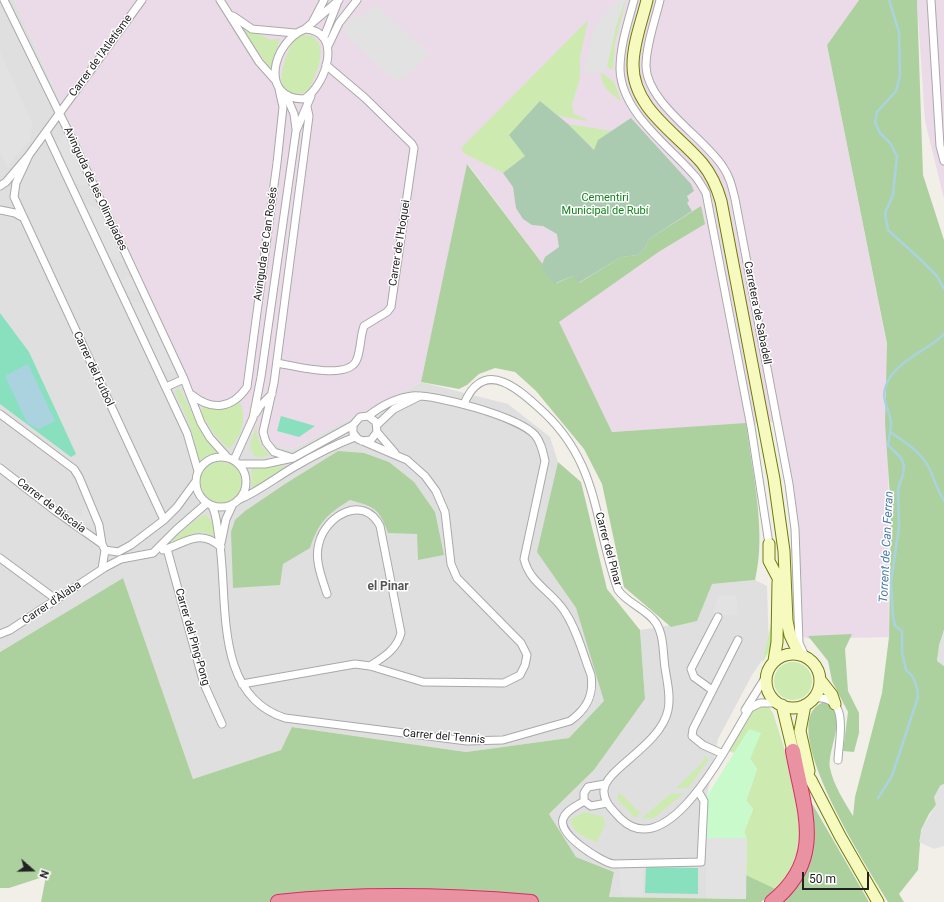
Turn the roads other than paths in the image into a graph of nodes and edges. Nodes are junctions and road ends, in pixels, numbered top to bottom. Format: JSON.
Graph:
{"nodes":[{"id":1,"x":4,"y":0,"type":"edge"},
{"id":2,"x":142,"y":0,"type":"edge"},
{"id":3,"x":220,"y":0,"type":"edge"},
{"id":4,"x":324,"y":0,"type":"edge"},
{"id":5,"x":357,"y":0,"type":"edge"},
{"id":6,"x":634,"y":0,"type":"edge"},
{"id":7,"x":647,"y":0,"type":"edge"},
{"id":8,"x":660,"y":0,"type":"edge"},
{"id":9,"x":931,"y":0,"type":"edge"},
{"id":10,"x":338,"y":1,"type":"edge"},
{"id":11,"x":231,"y":14,"type":"junction"},
{"id":12,"x":312,"y":23,"type":"junction"},
{"id":13,"x":305,"y":29,"type":"junction"},
{"id":14,"x":295,"y":33,"type":"junction"},
{"id":15,"x":324,"y":37,"type":"junction"},
{"id":16,"x":328,"y":46,"type":"junction"},
{"id":17,"x":326,"y":65,"type":"junction"},
{"id":18,"x":276,"y":81,"type":"junction"},
{"id":19,"x":280,"y":89,"type":"junction"},
{"id":20,"x":286,"y":96,"type":"junction"},
{"id":21,"x":311,"y":96,"type":"junction"},
{"id":22,"x":307,"y":106,"type":"junction"},
{"id":23,"x":60,"y":113,"type":"junction"},
{"id":24,"x":296,"y":131,"type":"junction"},
{"id":25,"x":46,"y":132,"type":"junction"},
{"id":26,"x":29,"y":155,"type":"junction"},
{"id":27,"x":944,"y":161,"type":"edge"},
{"id":28,"x":0,"y":186,"type":"edge"},
{"id":29,"x":14,"y":197,"type":"junction"},
{"id":30,"x":0,"y":210,"type":"edge"},
{"id":31,"x":22,"y":217,"type":"junction"},
{"id":32,"x":277,"y":363,"type":"junction"},
{"id":33,"x":261,"y":377,"type":"junction"},
{"id":34,"x":184,"y":379,"type":"junction"},
{"id":35,"x":166,"y":387,"type":"junction"},
{"id":36,"x":191,"y":394,"type":"junction"},
{"id":37,"x":272,"y":394,"type":"junction"},
{"id":38,"x":420,"y":396,"type":"junction"},
{"id":39,"x":240,"y":397,"type":"junction"},
{"id":40,"x":464,"y":404,"type":"junction"},
{"id":41,"x":0,"y":414,"type":"edge"},
{"id":42,"x":368,"y":416,"type":"junction"},
{"id":43,"x":253,"y":418,"type":"junction"},
{"id":44,"x":353,"y":425,"type":"junction"},
{"id":45,"x":377,"y":428,"type":"junction"},
{"id":46,"x":358,"y":439,"type":"junction"},
{"id":47,"x":398,"y":456,"type":"junction"},
{"id":48,"x":292,"y":458,"type":"junction"},
{"id":49,"x":234,"y":461,"type":"junction"},
{"id":50,"x":0,"y":468,"type":"edge"},
{"id":51,"x":198,"y":471,"type":"junction"},
{"id":52,"x":196,"y":481,"type":"junction"},
{"id":53,"x":235,"y":502,"type":"junction"},
{"id":54,"x":210,"y":504,"type":"junction"},
{"id":55,"x":164,"y":520,"type":"junction"},
{"id":56,"x":780,"y":534,"type":"junction"},
{"id":57,"x":769,"y":544,"type":"joint"},
{"id":58,"x":103,"y":547,"type":"junction"},
{"id":59,"x":221,"y":547,"type":"junction"},
{"id":60,"x":167,"y":549,"type":"junction"},
{"id":61,"x":153,"y":553,"type":"junction"},
{"id":62,"x":0,"y":558,"type":"edge"},
{"id":63,"x":102,"y":569,"type":"junction"},
{"id":64,"x":778,"y":578,"type":"junction"},
{"id":65,"x":327,"y":594,"type":"dead end"},
{"id":66,"x":57,"y":600,"type":"junction"},
{"id":67,"x":718,"y":617,"type":"dead end"},
{"id":68,"x":0,"y":634,"type":"edge"},
{"id":69,"x":738,"y":640,"type":"dead end"},
{"id":70,"x":802,"y":655,"type":"junction"},
{"id":71,"x":774,"y":661,"type":"junction"},
{"id":72,"x":370,"y":666,"type":"junction"},
{"id":73,"x":766,"y":675,"type":"junction"},
{"id":74,"x":821,"y":681,"type":"junction"},
{"id":75,"x":242,"y":684,"type":"junction"},
{"id":76,"x":712,"y":690,"type":"junction"},
{"id":77,"x":810,"y":702,"type":"junction"},
{"id":78,"x":780,"y":704,"type":"junction"},
{"id":79,"x":835,"y":704,"type":"junction"},
{"id":80,"x":222,"y":724,"type":"dead end"},
{"id":81,"x":739,"y":725,"type":"junction"},
{"id":82,"x":793,"y":751,"type":"junction"},
{"id":83,"x":723,"y":754,"type":"junction"},
{"id":84,"x":838,"y":760,"type":"dead end"},
{"id":85,"x":811,"y":780,"type":"junction"},
{"id":86,"x":605,"y":784,"type":"junction"},
{"id":87,"x":698,"y":791,"type":"junction"},
{"id":88,"x":584,"y":801,"type":"junction"},
{"id":89,"x":607,"y":804,"type":"junction"},
{"id":90,"x":278,"y":902,"type":"edge"},
{"id":91,"x":532,"y":902,"type":"edge"},
{"id":92,"x":772,"y":902,"type":"edge"},
{"id":93,"x":878,"y":902,"type":"edge"}],
"edges":[{"from":1,"to":23,"type":"street","name":"Avinguda de les Olimpíades"},
{"from":2,"to":23,"type":"street","name":"Carrer de l'Atletísme"},
{"from":3,"to":11,"type":"street"},
{"from":4,"to":12,"type":"street"},
{"from":5,"to":16,"type":"street"},
{"from":6,"to":57,"type":"street"},
{"from":7,"to":56,"type":"main road"},
{"from":8,"to":70,"type":"street","name":"Carretera de Sabadell"},
{"from":9,"to":27,"type":"street"},
{"from":10,"to":12,"type":"street"},
{"from":10,"to":15,"type":"street"},
{"from":11,"to":14,"type":"street"},
{"from":11,"to":18,"type":"street"},
{"from":12,"to":13,"type":"street"},
{"from":13,"to":14,"type":"street"},
{"from":13,"to":15,"type":"street"},
{"from":14,"to":18,"type":"street"},
{"from":15,"to":16,"type":"street"},
{"from":16,"to":17,"type":"street"},
{"from":17,"to":21,"type":"street"},
{"from":17,"to":32,"type":"street","name":"Carrer de l'Hoquei"},
{"from":18,"to":19,"type":"street"},
{"from":19,"to":20,"type":"street"},
{"from":19,"to":39,"type":"street","name":"Avinguda de Can Rosés"},
{"from":20,"to":21,"type":"street"},
{"from":20,"to":24,"type":"street","name":"Avinguda de Can Rosés"},
{"from":21,"to":22,"type":"street","name":"Avinguda de Can Rosés"},
{"from":22,"to":24,"type":"street","name":"Avinguda de Can Rosés"},
{"from":22,"to":32,"type":"street","name":"Avinguda de Can Rosés"},
{"from":23,"to":25,"type":"street","name":"Carrer de l'Atletísme"},
{"from":23,"to":34,"type":"street","name":"Avinguda de les Olimpíades"},
{"from":24,"to":33,"type":"street","name":"Avinguda de Can Rosés"},
{"from":25,"to":26,"type":"street","name":"Carrer de l'Atletísme"},
{"from":25,"to":35,"type":"street","name":"Avinguda de les Olimpíades"},
{"from":26,"to":28,"type":"street","name":"Carrer del Futbol"},
{"from":26,"to":29,"type":"street"},
{"from":28,"to":29,"type":"street","name":"Carrer del Futbol"},
{"from":29,"to":31,"type":"street","name":"Carrer del Futbol"},
{"from":30,"to":31,"type":"street"},
{"from":31,"to":55,"type":"street","name":"Carrer del Futbol"},
{"from":32,"to":37,"type":"street","name":"Avinguda de Can Rosés"},
{"from":33,"to":39,"type":"street"},
{"from":33,"to":43,"type":"street","name":"Avinguda de Can Rosés"},
{"from":34,"to":35,"type":"street"},
{"from":34,"to":36,"type":"street","name":"Avinguda de les Olimpíades"},
{"from":35,"to":51,"type":"street","name":"Avinguda de les Olimpíades"},
{"from":36,"to":39,"type":"street"},
{"from":36,"to":49,"type":"street","name":"Avinguda de les Olimpíades"},
{"from":37,"to":43,"type":"street","name":"Avinguda de Can Rosés"},
{"from":37,"to":48,"type":"street","name":"Avinguda de Can Rosés"},
{"from":38,"to":40,"type":"street","name":"Carrer del Tennis"},
{"from":38,"to":42,"type":"street","name":"Carrer del Tennis"},
{"from":38,"to":45,"type":"street"},
{"from":40,"to":75,"type":"street","name":"Carrer del Tennis"},
{"from":40,"to":86,"type":"street","name":"Carrer del Pinar"},
{"from":41,"to":58,"type":"street"},
{"from":42,"to":44,"type":"street","name":"Carrer del Tennis"},
{"from":42,"to":45,"type":"street"},
{"from":43,"to":49,"type":"street","name":"Avinguda de Can Rosés"},
{"from":44,"to":46,"type":"street"},
{"from":44,"to":48,"type":"street","name":"Carrer del Tennis"},
{"from":45,"to":46,"type":"street"},
{"from":45,"to":47,"type":"street"},
{"from":46,"to":47,"type":"street"},
{"from":46,"to":53,"type":"street"},
{"from":47,"to":72,"type":"street"},
{"from":48,"to":49,"type":"street","name":"Carrer del Tennis"},
{"from":49,"to":51,"type":"street"},
{"from":49,"to":53,"type":"street"},
{"from":50,"to":58,"type":"street","name":"Carrer de Biscaia"},
{"from":51,"to":52,"type":"street"},
{"from":52,"to":54,"type":"street"},
{"from":52,"to":55,"type":"street"},
{"from":53,"to":54,"type":"street"},
{"from":53,"to":59,"type":"street","name":"Carrer del Tennis"},
{"from":54,"to":59,"type":"street","name":"Carrer del Tennis"},
{"from":54,"to":61,"type":"street"},
{"from":55,"to":58,"type":"street"},
{"from":56,"to":64,"type":"main road"},
{"from":56,"to":70,"type":"main road"},
{"from":57,"to":64,"type":"main road"},
{"from":58,"to":63,"type":"street"},
{"from":59,"to":60,"type":"street","name":"Carrer d'Àlaba"},
{"from":59,"to":75,"type":"street","name":"Carrer del Tennis"},
{"from":60,"to":61,"type":"street","name":"Carrer d'Àlaba"},
{"from":60,"to":80,"type":"street","name":"Carrer del Ping-Pong"},
{"from":61,"to":63,"type":"street","name":"Carrer d'Àlaba"},
{"from":62,"to":66,"type":"street"},
{"from":63,"to":66,"type":"street","name":"Carrer d'Àlaba"},
{"from":64,"to":71,"type":"main road"},
{"from":65,"to":72,"type":"street"},
{"from":66,"to":68,"type":"street","name":"Carrer d'Àlaba"},
{"from":67,"to":76,"type":"street"},
{"from":69,"to":76,"type":"street"},
{"from":70,"to":71,"type":"main road"},
{"from":70,"to":74,"type":"main road"},
{"from":71,"to":73,"type":"main road"},
{"from":72,"to":75,"type":"street"},
{"from":73,"to":78,"type":"main road"},
{"from":73,"to":81,"type":"street"},
{"from":74,"to":77,"type":"main road"},
{"from":74,"to":79,"type":"main road"},
{"from":76,"to":83,"type":"street"},
{"from":77,"to":78,"type":"main road"},
{"from":77,"to":79,"type":"street"},
{"from":77,"to":85,"type":"main road"},
{"from":78,"to":81,"type":"street"},
{"from":78,"to":82,"type":"main road"},
{"from":79,"to":84,"type":"street"},
{"from":81,"to":83,"type":"street"},
{"from":82,"to":85,"type":"main road"},
{"from":82,"to":92,"type":"highway"},
{"from":83,"to":87,"type":"street"},
{"from":85,"to":93,"type":"main road"},
{"from":86,"to":88,"type":"street"},
{"from":86,"to":89,"type":"street"},
{"from":87,"to":88,"type":"street"},
{"from":87,"to":89,"type":"street"},
{"from":88,"to":89,"type":"street"},
{"from":90,"to":91,"type":"highway"}]}
